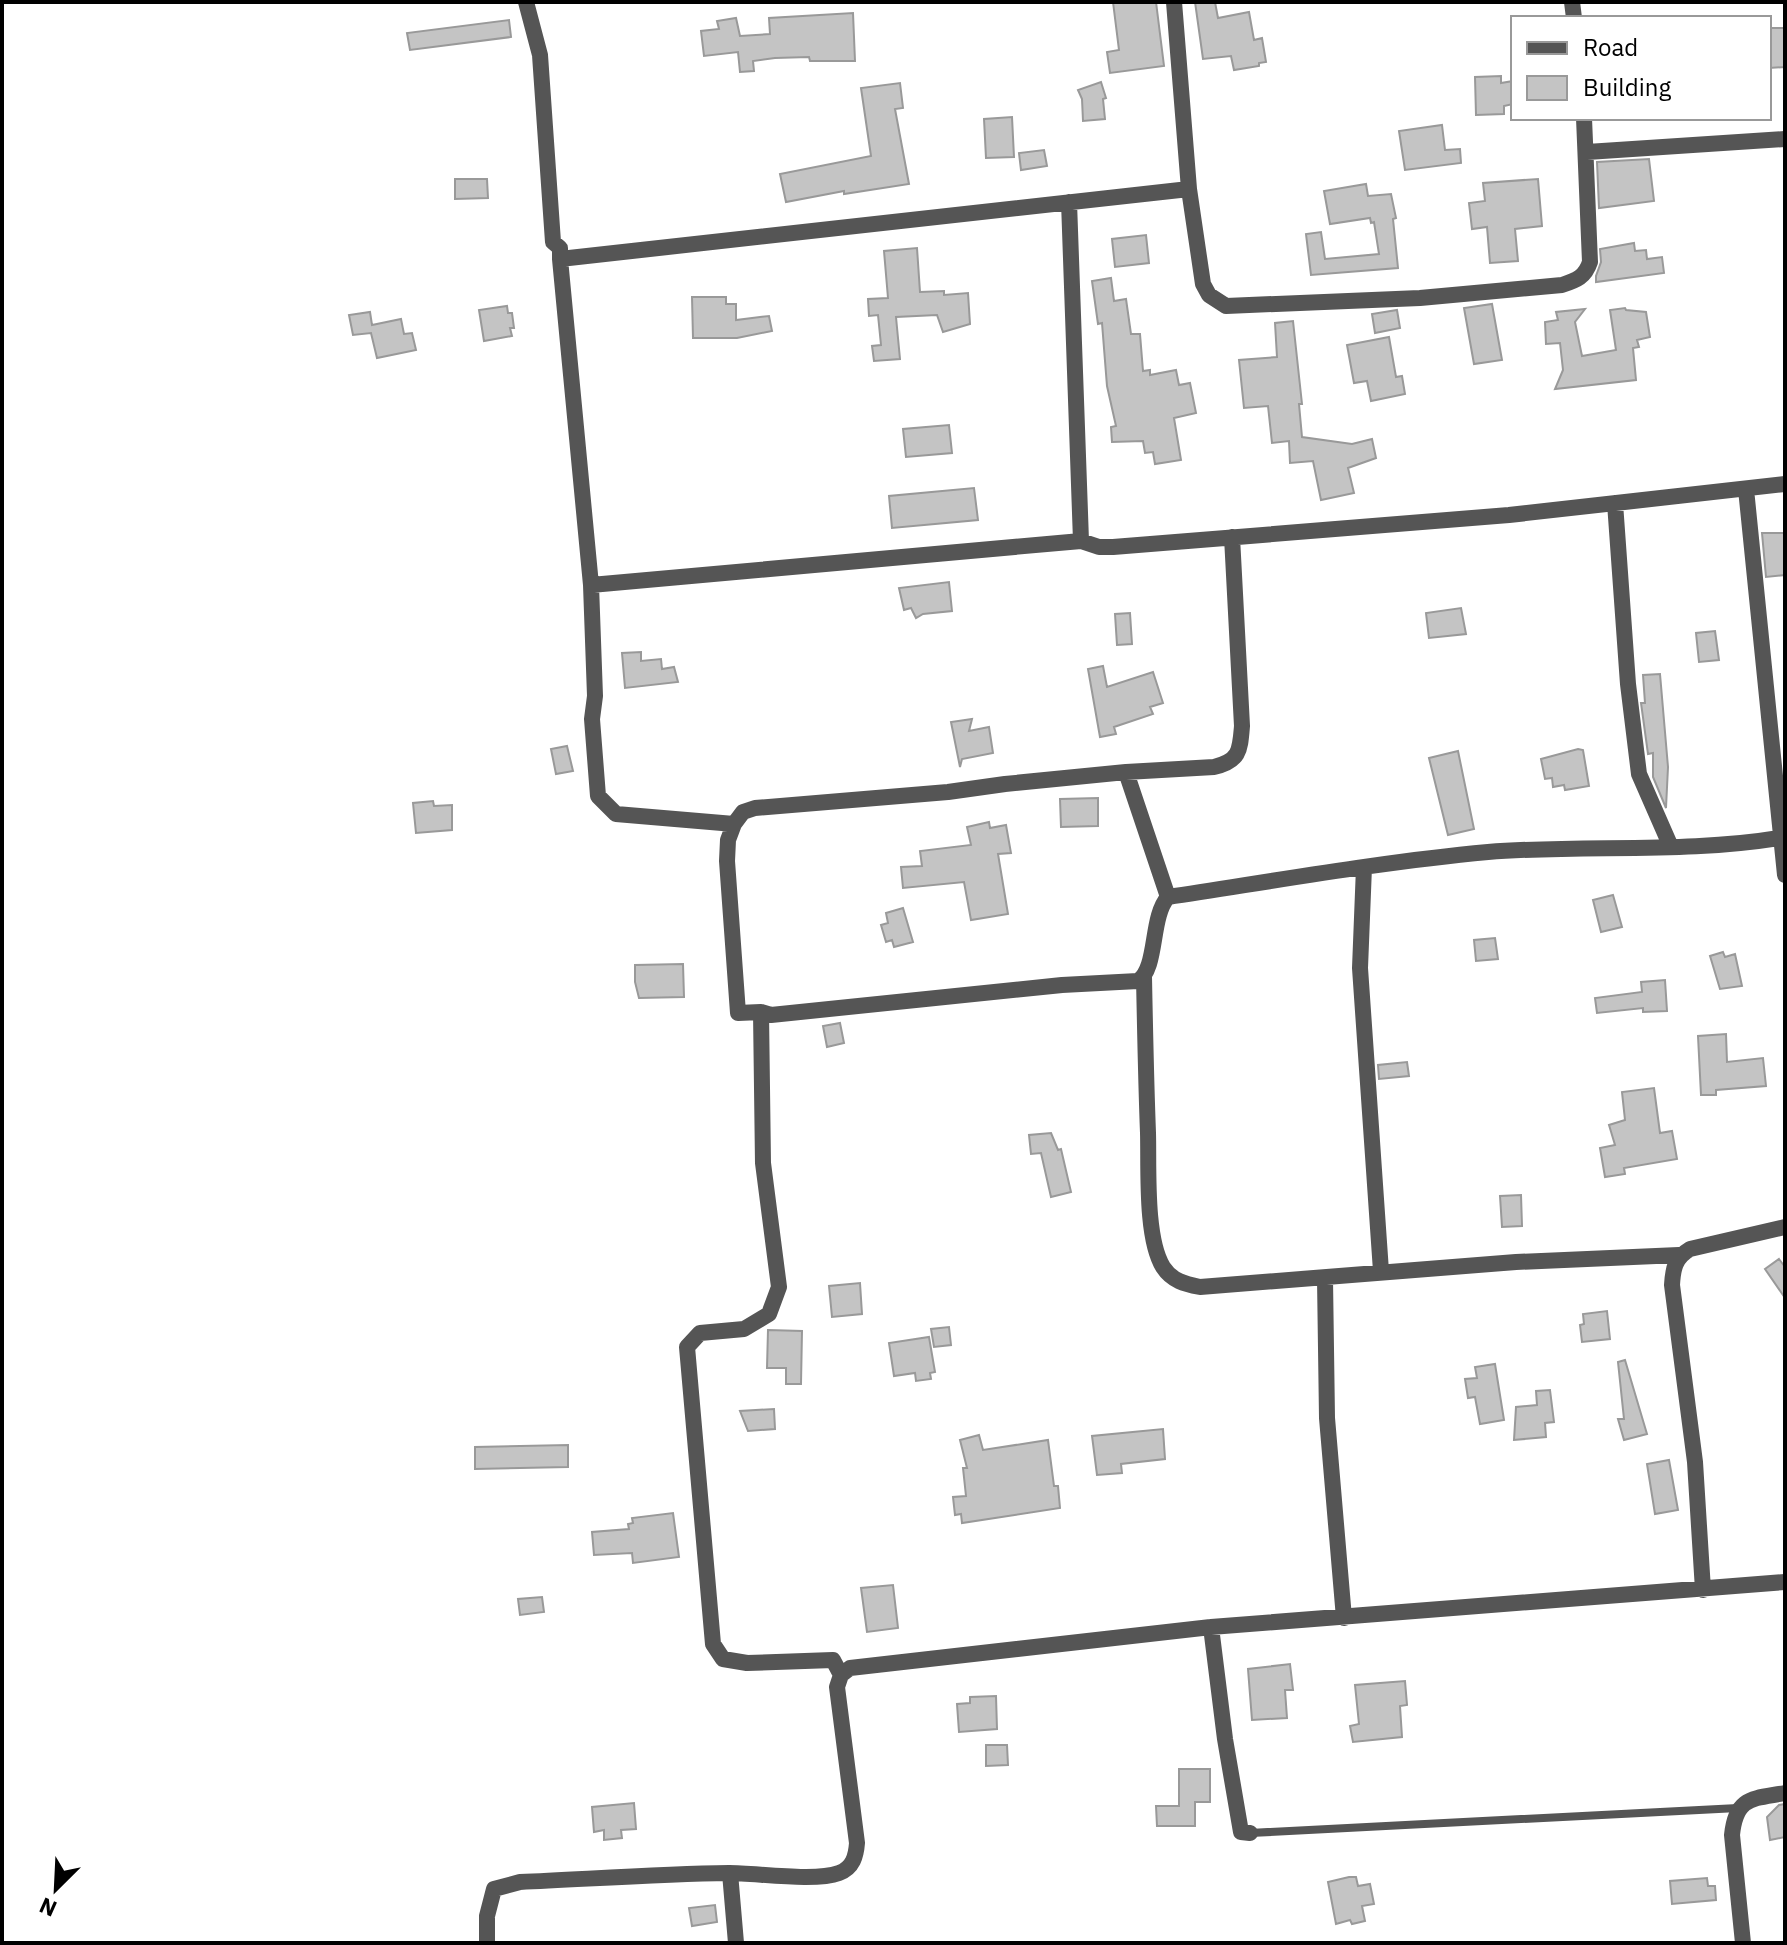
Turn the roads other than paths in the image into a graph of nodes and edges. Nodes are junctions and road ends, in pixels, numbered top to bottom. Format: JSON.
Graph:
{"nodes":[{"id":1,"x":526,"y":2,"type":"edge"},
{"id":2,"x":1174,"y":2,"type":"edge"},
{"id":3,"x":1584,"y":120,"type":"edge"},
{"id":4,"x":1785,"y":139,"type":"edge"},
{"id":5,"x":1587,"y":152,"type":"junction"},
{"id":6,"x":1189,"y":189,"type":"junction"},
{"id":7,"x":1069,"y":202,"type":"junction"},
{"id":8,"x":560,"y":259,"type":"junction"},
{"id":9,"x":1785,"y":484,"type":"edge"},
{"id":10,"x":1746,"y":489,"type":"junction"},
{"id":11,"x":1615,"y":503,"type":"junction"},
{"id":12,"x":1232,"y":537,"type":"junction"},
{"id":13,"x":1081,"y":541,"type":"junction"},
{"id":14,"x":591,"y":585,"type":"junction"},
{"id":15,"x":1126,"y":772,"type":"junction"},
{"id":16,"x":734,"y":824,"type":"junction"},
{"id":17,"x":1784,"y":837,"type":"edge"},
{"id":18,"x":1671,"y":847,"type":"junction"},
{"id":19,"x":1364,"y":867,"type":"junction"},
{"id":20,"x":1785,"y":875,"type":"edge"},
{"id":21,"x":1168,"y":897,"type":"junction"},
{"id":22,"x":1144,"y":977,"type":"junction"},
{"id":23,"x":761,"y":1012,"type":"junction"},
{"id":24,"x":1785,"y":1227,"type":"edge"},
{"id":25,"x":1679,"y":1255,"type":"junction"},
{"id":26,"x":1381,"y":1271,"type":"junction"},
{"id":27,"x":1325,"y":1279,"type":"junction"},
{"id":28,"x":1785,"y":1582,"type":"edge"},
{"id":29,"x":1703,"y":1590,"type":"junction"},
{"id":30,"x":1344,"y":1618,"type":"junction"},
{"id":31,"x":1211,"y":1627,"type":"junction"},
{"id":32,"x":841,"y":1675,"type":"junction"},
{"id":33,"x":1785,"y":1793,"type":"edge"},
{"id":34,"x":1738,"y":1808,"type":"junction"},
{"id":35,"x":1250,"y":1833,"type":"joint"},
{"id":36,"x":730,"y":1873,"type":"junction"},
{"id":37,"x":487,"y":1943,"type":"edge"},
{"id":38,"x":736,"y":1943,"type":"edge"},
{"id":39,"x":1743,"y":1943,"type":"edge"}],
"edges":[{"from":1,"to":8,"type":"street"},
{"from":2,"to":6,"type":"street"},
{"from":3,"to":5,"type":"street"},
{"from":4,"to":5,"type":"street"},
{"from":5,"to":6,"type":"street"},
{"from":6,"to":7,"type":"street"},
{"from":7,"to":8,"type":"street"},
{"from":7,"to":13,"type":"street"},
{"from":8,"to":14,"type":"street"},
{"from":9,"to":10,"type":"street"},
{"from":10,"to":11,"type":"street"},
{"from":10,"to":17,"type":"street"},
{"from":11,"to":12,"type":"street"},
{"from":11,"to":18,"type":"street"},
{"from":12,"to":13,"type":"street"},
{"from":12,"to":15,"type":"street"},
{"from":13,"to":14,"type":"street"},
{"from":14,"to":16,"type":"street"},
{"from":15,"to":16,"type":"street"},
{"from":15,"to":21,"type":"street"},
{"from":16,"to":23,"type":"street"},
{"from":17,"to":18,"type":"street"},
{"from":17,"to":20,"type":"street"},
{"from":18,"to":19,"type":"street"},
{"from":19,"to":21,"type":"street"},
{"from":19,"to":26,"type":"street"},
{"from":21,"to":22,"type":"street"},
{"from":22,"to":23,"type":"street"},
{"from":22,"to":27,"type":"street"},
{"from":23,"to":32,"type":"street"},
{"from":24,"to":25,"type":"street"},
{"from":25,"to":26,"type":"street"},
{"from":25,"to":29,"type":"street"},
{"from":26,"to":27,"type":"street"},
{"from":27,"to":30,"type":"street"},
{"from":28,"to":29,"type":"street"},
{"from":29,"to":30,"type":"street"},
{"from":30,"to":31,"type":"street"},
{"from":31,"to":32,"type":"street"},
{"from":31,"to":35,"type":"street"},
{"from":32,"to":36,"type":"street"},
{"from":33,"to":34,"type":"street"},
{"from":34,"to":35,"type":"lane"},
{"from":34,"to":39,"type":"street"},
{"from":36,"to":37,"type":"street"},
{"from":36,"to":38,"type":"street"}]}
